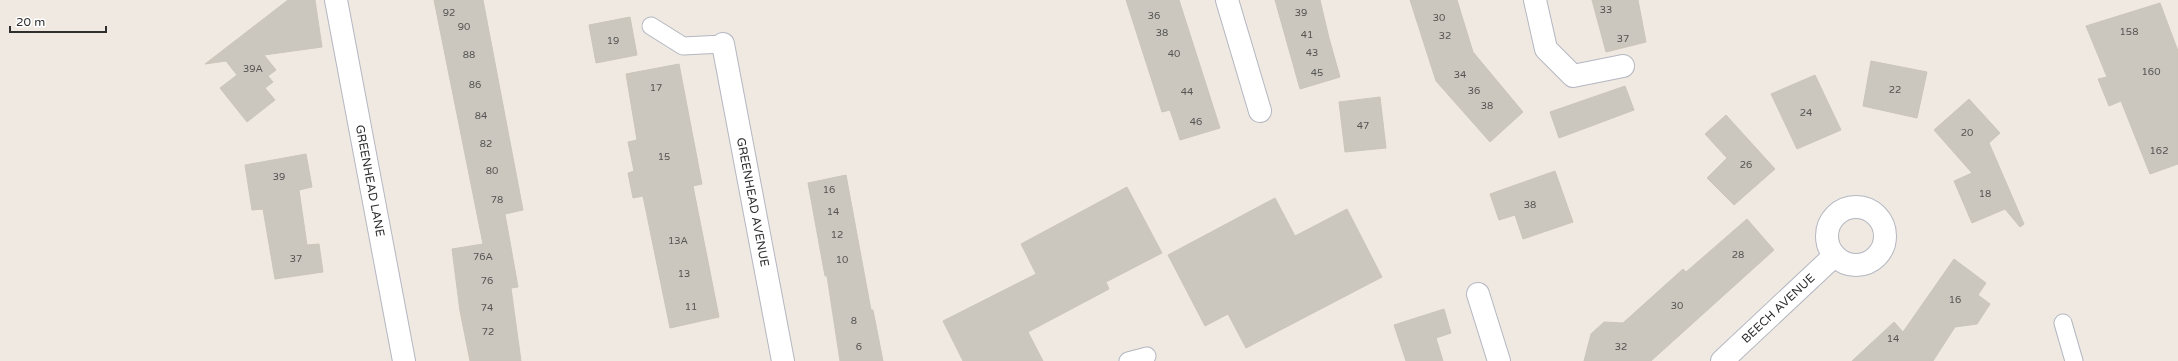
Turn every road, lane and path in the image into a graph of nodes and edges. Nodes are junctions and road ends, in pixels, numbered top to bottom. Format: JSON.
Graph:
{"nodes":[{"id":1,"x":336,"y":0,"type":"edge"},
{"id":2,"x":1227,"y":0,"type":"edge"},
{"id":3,"x":1535,"y":0,"type":"edge"},
{"id":4,"x":651,"y":26,"type":"dead end"},
{"id":5,"x":723,"y":44,"type":"joint"},
{"id":6,"x":1623,"y":66,"type":"dead end"},
{"id":7,"x":1260,"y":111,"type":"dead end"},
{"id":8,"x":1834,"y":256,"type":"dead end"},
{"id":9,"x":1478,"y":294,"type":"dead end"},
{"id":10,"x":2063,"y":323,"type":"dead end"},
{"id":11,"x":1147,"y":356,"type":"dead end"},
{"id":12,"x":404,"y":361,"type":"edge"},
{"id":13,"x":783,"y":361,"type":"edge"},
{"id":14,"x":1128,"y":361,"type":"edge"},
{"id":15,"x":1499,"y":361,"type":"edge"},
{"id":16,"x":1722,"y":361,"type":"edge"},
{"id":17,"x":2074,"y":361,"type":"edge"}],
"edges":[{"from":1,"to":12,"type":"street","name":"GREENHEAD LANE"},
{"from":2,"to":7,"type":"street"},
{"from":3,"to":6,"type":"street"},
{"from":4,"to":5,"type":"lane"},
{"from":5,"to":13,"type":"street","name":"GREENHEAD AVENUE"},
{"from":8,"to":16,"type":"street","name":"BEECH AVENUE"},
{"from":9,"to":15,"type":"street"},
{"from":10,"to":17,"type":"lane"},
{"from":11,"to":14,"type":"lane"}]}
